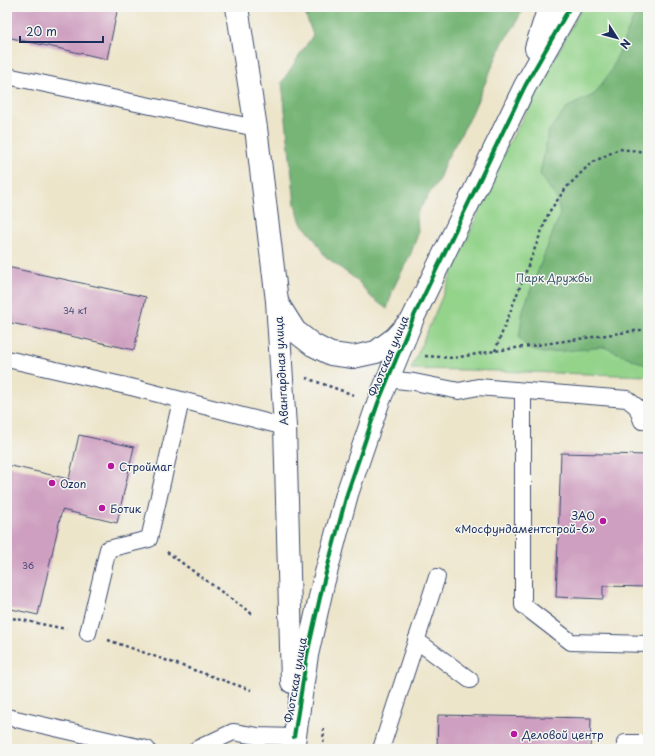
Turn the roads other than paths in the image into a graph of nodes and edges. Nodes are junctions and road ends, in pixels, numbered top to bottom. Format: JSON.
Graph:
{"nodes":[{"id":1,"x":237,"y":7,"type":"edge"},
{"id":2,"x":549,"y":7,"type":"edge"},
{"id":3,"x":570,"y":7,"type":"edge"},
{"id":4,"x":7,"y":76,"type":"edge"},
{"id":5,"x":525,"y":86,"type":"junction"},
{"id":6,"x":256,"y":128,"type":"junction"},
{"id":7,"x":277,"y":301,"type":"junction"},
{"id":8,"x":413,"y":318,"type":"junction"},
{"id":9,"x":7,"y":359,"type":"edge"},
{"id":10,"x":387,"y":379,"type":"junction"},
{"id":11,"x":524,"y":391,"type":"junction"},
{"id":12,"x":181,"y":401,"type":"junction"},
{"id":13,"x":642,"y":421,"type":"dead end"},
{"id":14,"x":285,"y":427,"type":"junction"},
{"id":15,"x":437,"y":577,"type":"dead end"},
{"id":16,"x":88,"y":633,"type":"road end"},
{"id":17,"x":416,"y":640,"type":"junction"},
{"id":18,"x":648,"y":644,"type":"edge"},
{"id":19,"x":470,"y":680,"type":"dead end"},
{"id":20,"x":7,"y":717,"type":"edge"},
{"id":21,"x":294,"y":743,"type":"edge"},
{"id":22,"x":648,"y":743,"type":"edge"},
{"id":23,"x":147,"y":749,"type":"edge"},
{"id":24,"x":197,"y":749,"type":"edge"},
{"id":25,"x":381,"y":749,"type":"edge"},
{"id":26,"x":625,"y":749,"type":"edge"}],
"edges":[{"from":1,"to":6,"type":"street","name":"Авангардная улица"},
{"from":2,"to":5,"type":"street","name":"Флотская улица"},
{"from":3,"to":5,"type":"street","name":"Флотская улица"},
{"from":4,"to":6,"type":"lane"},
{"from":5,"to":8,"type":"street","name":"Флотская улица"},
{"from":6,"to":7,"type":"street","name":"Авангардная улица"},
{"from":7,"to":8,"type":"street","name":"Флотская улица"},
{"from":7,"to":14,"type":"street","name":"Авангардная улица"},
{"from":8,"to":10,"type":"street","name":"Флотская улица"},
{"from":9,"to":12,"type":"lane"},
{"from":10,"to":11,"type":"lane"},
{"from":10,"to":21,"type":"street","name":"Флотская улица"},
{"from":11,"to":13,"type":"lane"},
{"from":11,"to":18,"type":"lane"},
{"from":12,"to":14,"type":"lane"},
{"from":12,"to":16,"type":"lane"},
{"from":14,"to":21,"type":"street","name":"Авангардная улица"},
{"from":15,"to":17,"type":"lane"},
{"from":17,"to":19,"type":"lane"},
{"from":17,"to":25,"type":"lane"},
{"from":20,"to":23,"type":"lane"},
{"from":21,"to":24,"type":"lane"},
{"from":22,"to":26,"type":"lane"}]}
